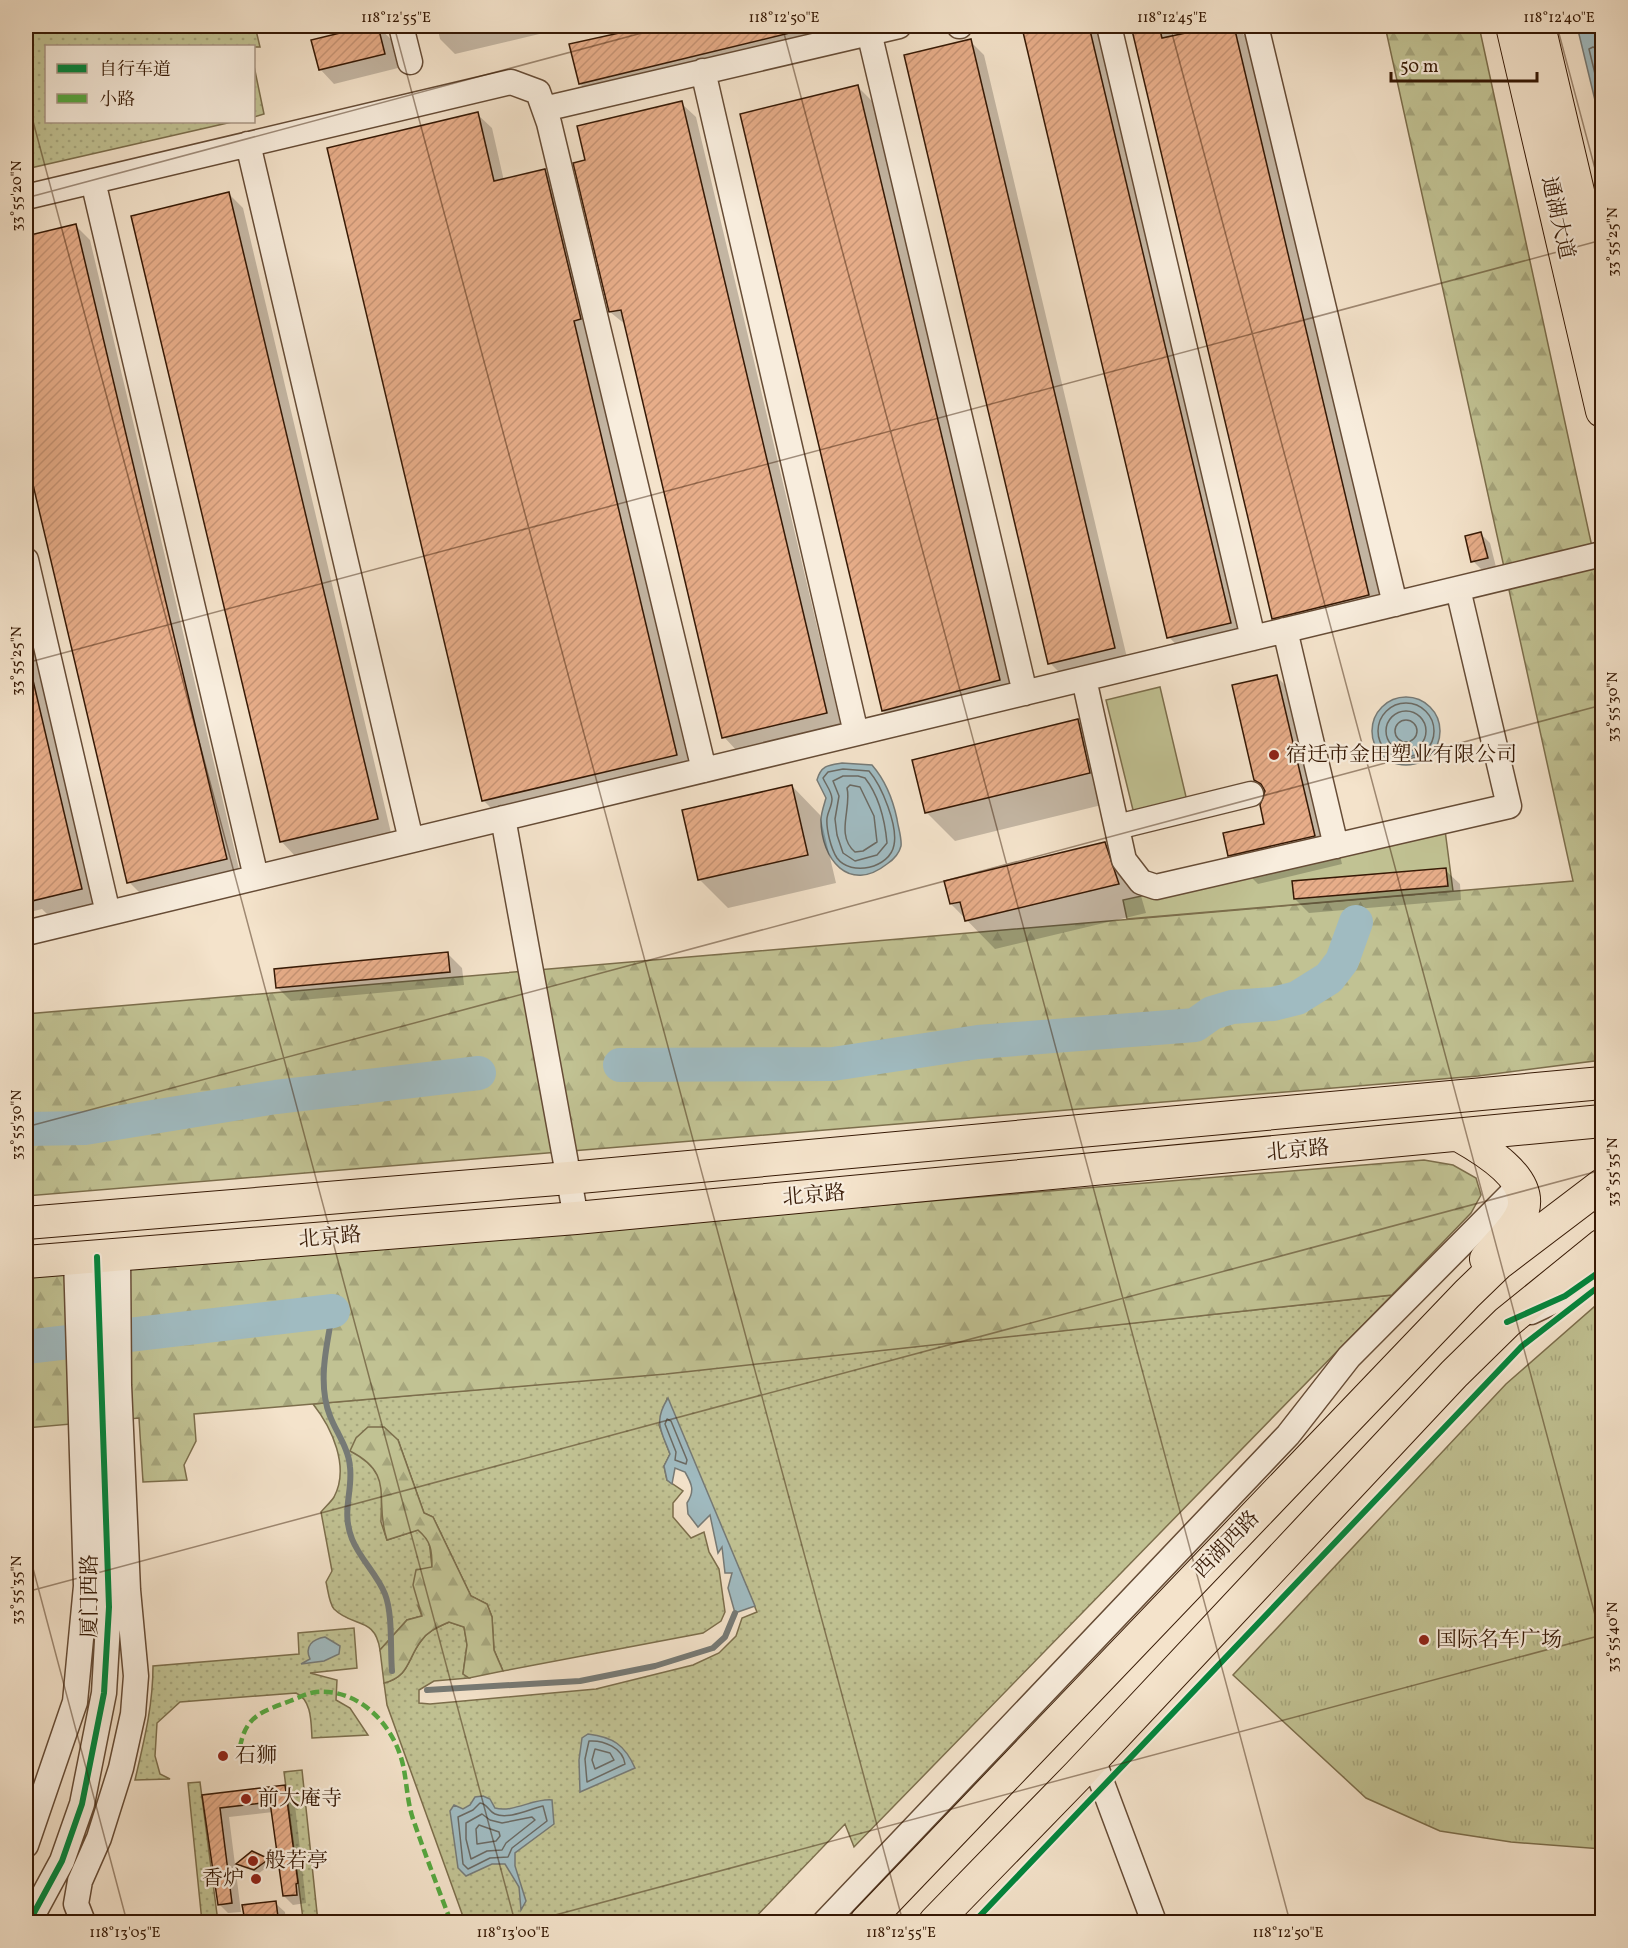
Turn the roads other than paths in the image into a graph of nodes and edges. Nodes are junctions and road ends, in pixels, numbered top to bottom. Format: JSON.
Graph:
{"nodes":[{"id":1,"x":401,"y":26,"type":"edge"},
{"id":2,"x":899,"y":26,"type":"edge"},
{"id":3,"x":1108,"y":26,"type":"edge"},
{"id":4,"x":1256,"y":26,"type":"edge"},
{"id":5,"x":1512,"y":26,"type":"edge"},
{"id":6,"x":1539,"y":26,"type":"edge"},
{"id":7,"x":869,"y":32,"type":"junction"},
{"id":8,"x":410,"y":62,"type":"dead end"},
{"id":9,"x":703,"y":71,"type":"junction"},
{"id":10,"x":544,"y":109,"type":"junction"},
{"id":11,"x":248,"y":144,"type":"junction"},
{"id":12,"x":93,"y":181,"type":"junction"},
{"id":13,"x":26,"y":197,"type":"edge"},
{"id":14,"x":1602,"y":293,"type":"edge"},
{"id":15,"x":1602,"y":411,"type":"edge"},
{"id":16,"x":1602,"y":554,"type":"edge"},
{"id":17,"x":26,"y":560,"type":"edge"},
{"id":18,"x":1458,"y":589,"type":"junction"},
{"id":19,"x":1395,"y":604,"type":"junction"},
{"id":20,"x":1285,"y":630,"type":"junction"},
{"id":21,"x":1253,"y":638,"type":"junction"},
{"id":22,"x":1084,"y":679,"type":"junction"},
{"id":23,"x":1025,"y":693,"type":"junction"},
{"id":24,"x":855,"y":733,"type":"junction"},
{"id":25,"x":704,"y":770,"type":"junction"},
{"id":26,"x":1251,"y":794,"type":"dead end"},
{"id":27,"x":503,"y":818,"type":"junction"},
{"id":28,"x":1117,"y":827,"type":"junction"},
{"id":29,"x":411,"y":840,"type":"junction"},
{"id":30,"x":1336,"y":846,"type":"junction"},
{"id":31,"x":256,"y":877,"type":"junction"},
{"id":32,"x":108,"y":913,"type":"junction"},
{"id":33,"x":26,"y":933,"type":"edge"},
{"id":34,"x":1602,"y":1083,"type":"edge"},
{"id":35,"x":1602,"y":1121,"type":"edge"},
{"id":36,"x":1460,"y":1136,"type":"junction"},
{"id":37,"x":569,"y":1178,"type":"junction"},
{"id":38,"x":1602,"y":1185,"type":"edge"},
{"id":39,"x":1519,"y":1186,"type":"junction"},
{"id":40,"x":576,"y":1218,"type":"junction"},
{"id":41,"x":26,"y":1223,"type":"edge"},
{"id":42,"x":1602,"y":1245,"type":"edge"},
{"id":43,"x":97,"y":1257,"type":"junction"},
{"id":44,"x":26,"y":1262,"type":"edge"},
{"id":45,"x":1602,"y":1269,"type":"edge"},
{"id":46,"x":1452,"y":1310,"type":"junction"},
{"id":47,"x":98,"y":1316,"type":"junction"},
{"id":48,"x":1507,"y":1322,"type":"junction"},
{"id":49,"x":99,"y":1386,"type":"junction"},
{"id":50,"x":1093,"y":1759,"type":"junction"},
{"id":51,"x":26,"y":1845,"type":"edge"},
{"id":52,"x":29,"y":1923,"type":"edge"},
{"id":53,"x":83,"y":1923,"type":"edge"},
{"id":54,"x":825,"y":1923,"type":"edge"},
{"id":55,"x":866,"y":1923,"type":"edge"},
{"id":56,"x":935,"y":1923,"type":"edge"},
{"id":57,"x":1154,"y":1923,"type":"edge"}],
"edges":[{"from":1,"to":8,"type":"street"},
{"from":2,"to":7,"type":"street"},
{"from":3,"to":21,"type":"street"},
{"from":4,"to":19,"type":"street"},
{"from":5,"to":15,"type":"main road","name":"通湖大道"},
{"from":6,"to":14,"type":"main road","name":"通湖大道"},
{"from":7,"to":9,"type":"street"},
{"from":7,"to":23,"type":"street"},
{"from":9,"to":10,"type":"street"},
{"from":9,"to":24,"type":"street"},
{"from":10,"to":11,"type":"street"},
{"from":10,"to":25,"type":"street"},
{"from":11,"to":12,"type":"street"},
{"from":11,"to":29,"type":"street"},
{"from":12,"to":13,"type":"street"},
{"from":12,"to":31,"type":"street"},
{"from":16,"to":18,"type":"street"},
{"from":17,"to":32,"type":"street"},
{"from":18,"to":19,"type":"street"},
{"from":18,"to":30,"type":"street"},
{"from":19,"to":20,"type":"street"},
{"from":20,"to":21,"type":"street"},
{"from":20,"to":30,"type":"street"},
{"from":21,"to":22,"type":"street"},
{"from":22,"to":23,"type":"street"},
{"from":22,"to":28,"type":"street"},
{"from":23,"to":24,"type":"street"},
{"from":24,"to":25,"type":"street"},
{"from":25,"to":27,"type":"street"},
{"from":26,"to":28,"type":"street"},
{"from":27,"to":29,"type":"street"},
{"from":27,"to":37,"type":"street"},
{"from":28,"to":30,"type":"street"},
{"from":29,"to":31,"type":"street"},
{"from":31,"to":32,"type":"street"},
{"from":32,"to":33,"type":"street"},
{"from":34,"to":37,"type":"main road","name":"北京路"},
{"from":35,"to":36,"type":"main road","name":"北京路"},
{"from":36,"to":39,"type":"main road"},
{"from":36,"to":40,"type":"main road","name":"北京路"},
{"from":37,"to":40,"type":"street"},
{"from":37,"to":41,"type":"main road","name":"北京路"},
{"from":38,"to":46,"type":"main road","name":"西湖西路"},
{"from":39,"to":46,"type":"main road"},
{"from":39,"to":54,"type":"street"},
{"from":40,"to":43,"type":"main road","name":"北京路"},
{"from":42,"to":48,"type":"main road"},
{"from":43,"to":44,"type":"main road","name":"北京路"},
{"from":43,"to":47,"type":"street","name":"厦门西路"},
{"from":43,"to":47,"type":"street"},
{"from":45,"to":48,"type":"street"},
{"from":46,"to":55,"type":"main road","name":"西湖西路"},
{"from":47,"to":49,"type":"street","name":"厦门西路"},
{"from":47,"to":49,"type":"street"},
{"from":48,"to":50,"type":"main road"},
{"from":49,"to":51,"type":"street","name":"厦门西路"},
{"from":49,"to":52,"type":"street","name":"厦门西路"},
{"from":49,"to":53,"type":"street"},
{"from":50,"to":56,"type":"main road"},
{"from":50,"to":57,"type":"street"}]}
